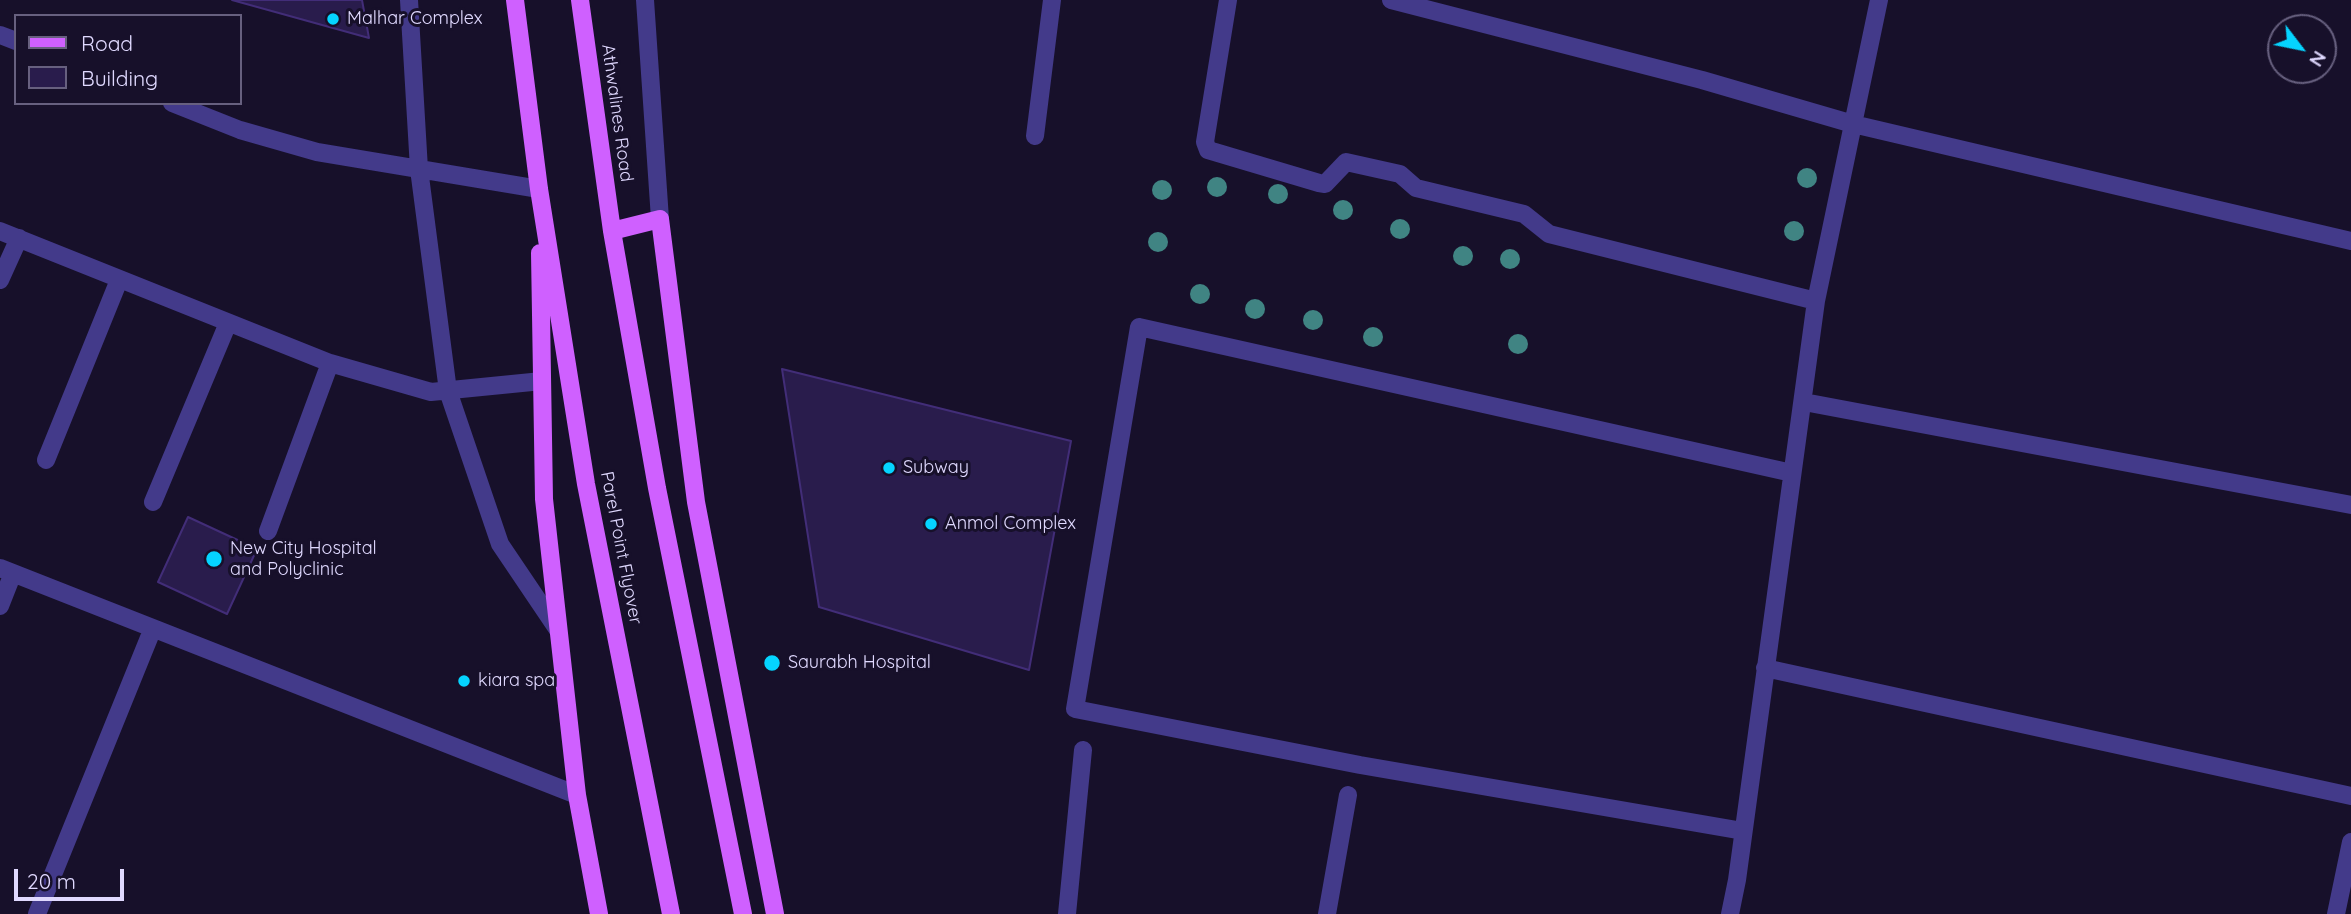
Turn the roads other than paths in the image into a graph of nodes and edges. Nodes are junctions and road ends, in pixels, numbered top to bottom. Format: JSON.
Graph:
{"nodes":[{"id":1,"x":408,"y":0,"type":"edge"},
{"id":2,"x":515,"y":0,"type":"edge"},
{"id":3,"x":580,"y":0,"type":"edge"},
{"id":4,"x":645,"y":0,"type":"edge"},
{"id":5,"x":1052,"y":0,"type":"edge"},
{"id":6,"x":1228,"y":0,"type":"edge"},
{"id":7,"x":1391,"y":0,"type":"edge"},
{"id":8,"x":1879,"y":0,"type":"edge"},
{"id":9,"x":177,"y":105,"type":"edge"},
{"id":10,"x":1853,"y":124,"type":"junction"},
{"id":11,"x":1035,"y":136,"type":"dead end"},
{"id":12,"x":419,"y":169,"type":"junction"},
{"id":13,"x":539,"y":189,"type":"junction"},
{"id":14,"x":660,"y":219,"type":"junction"},
{"id":15,"x":0,"y":231,"type":"edge"},
{"id":16,"x":612,"y":231,"type":"junction"},
{"id":17,"x":19,"y":238,"type":"junction"},
{"id":18,"x":2351,"y":241,"type":"edge"},
{"id":19,"x":0,"y":280,"type":"edge"},
{"id":20,"x":119,"y":280,"type":"junction"},
{"id":21,"x":1816,"y":301,"type":"junction"},
{"id":22,"x":228,"y":323,"type":"junction"},
{"id":23,"x":330,"y":363,"type":"junction"},
{"id":24,"x":542,"y":380,"type":"junction"},
{"id":25,"x":449,"y":391,"type":"junction"},
{"id":26,"x":1804,"y":402,"type":"junction"},
{"id":27,"x":47,"y":460,"type":"dead end"},
{"id":28,"x":1792,"y":473,"type":"junction"},
{"id":29,"x":153,"y":502,"type":"dead end"},
{"id":30,"x":2351,"y":505,"type":"edge"},
{"id":31,"x":268,"y":531,"type":"dead end"},
{"id":32,"x":6,"y":570,"type":"edge"},
{"id":33,"x":0,"y":606,"type":"edge"},
{"id":34,"x":153,"y":628,"type":"junction"},
{"id":35,"x":558,"y":630,"type":"junction"},
{"id":36,"x":1765,"y":667,"type":"junction"},
{"id":37,"x":1083,"y":750,"type":"dead end"},
{"id":38,"x":577,"y":795,"type":"junction"},
{"id":39,"x":1348,"y":795,"type":"dead end"},
{"id":40,"x":2351,"y":796,"type":"edge"},
{"id":41,"x":1743,"y":831,"type":"junction"},
{"id":42,"x":2351,"y":842,"type":"edge"},
{"id":43,"x":37,"y":914,"type":"edge"},
{"id":44,"x":599,"y":914,"type":"edge"},
{"id":45,"x":671,"y":914,"type":"edge"},
{"id":46,"x":743,"y":914,"type":"edge"},
{"id":47,"x":775,"y":914,"type":"edge"},
{"id":48,"x":1067,"y":914,"type":"edge"},
{"id":49,"x":1327,"y":914,"type":"edge"},
{"id":50,"x":1730,"y":914,"type":"edge"},
{"id":51,"x":2336,"y":914,"type":"edge"}],
"edges":[{"from":1,"to":12,"type":"street"},
{"from":2,"to":13,"type":"main road"},
{"from":3,"to":16,"type":"main road","name":"Athwalines Road"},
{"from":4,"to":14,"type":"street"},
{"from":5,"to":11,"type":"street"},
{"from":6,"to":21,"type":"street"},
{"from":7,"to":10,"type":"street"},
{"from":8,"to":10,"type":"street"},
{"from":9,"to":12,"type":"street"},
{"from":10,"to":18,"type":"street"},
{"from":10,"to":21,"type":"street"},
{"from":12,"to":13,"type":"street"},
{"from":12,"to":25,"type":"street"},
{"from":13,"to":24,"type":"main road"},
{"from":13,"to":45,"type":"main road","name":"Parel Point Flyover"},
{"from":14,"to":16,"type":"main road"},
{"from":14,"to":47,"type":"main road"},
{"from":15,"to":17,"type":"street"},
{"from":16,"to":46,"type":"main road"},
{"from":17,"to":19,"type":"street"},
{"from":17,"to":20,"type":"street"},
{"from":20,"to":22,"type":"street"},
{"from":20,"to":27,"type":"street"},
{"from":21,"to":26,"type":"street"},
{"from":22,"to":23,"type":"street"},
{"from":22,"to":29,"type":"street"},
{"from":23,"to":25,"type":"street"},
{"from":23,"to":31,"type":"street"},
{"from":24,"to":25,"type":"street"},
{"from":24,"to":35,"type":"main road"},
{"from":25,"to":35,"type":"street"},
{"from":26,"to":28,"type":"street"},
{"from":26,"to":30,"type":"street"},
{"from":28,"to":36,"type":"street"},
{"from":28,"to":41,"type":"street"},
{"from":32,"to":33,"type":"street"},
{"from":32,"to":34,"type":"street"},
{"from":34,"to":38,"type":"street"},
{"from":34,"to":43,"type":"street"},
{"from":35,"to":38,"type":"main road"},
{"from":36,"to":40,"type":"street"},
{"from":36,"to":41,"type":"street"},
{"from":37,"to":48,"type":"street"},
{"from":38,"to":44,"type":"main road"},
{"from":39,"to":49,"type":"street"},
{"from":41,"to":50,"type":"street"},
{"from":42,"to":51,"type":"street"}]}
